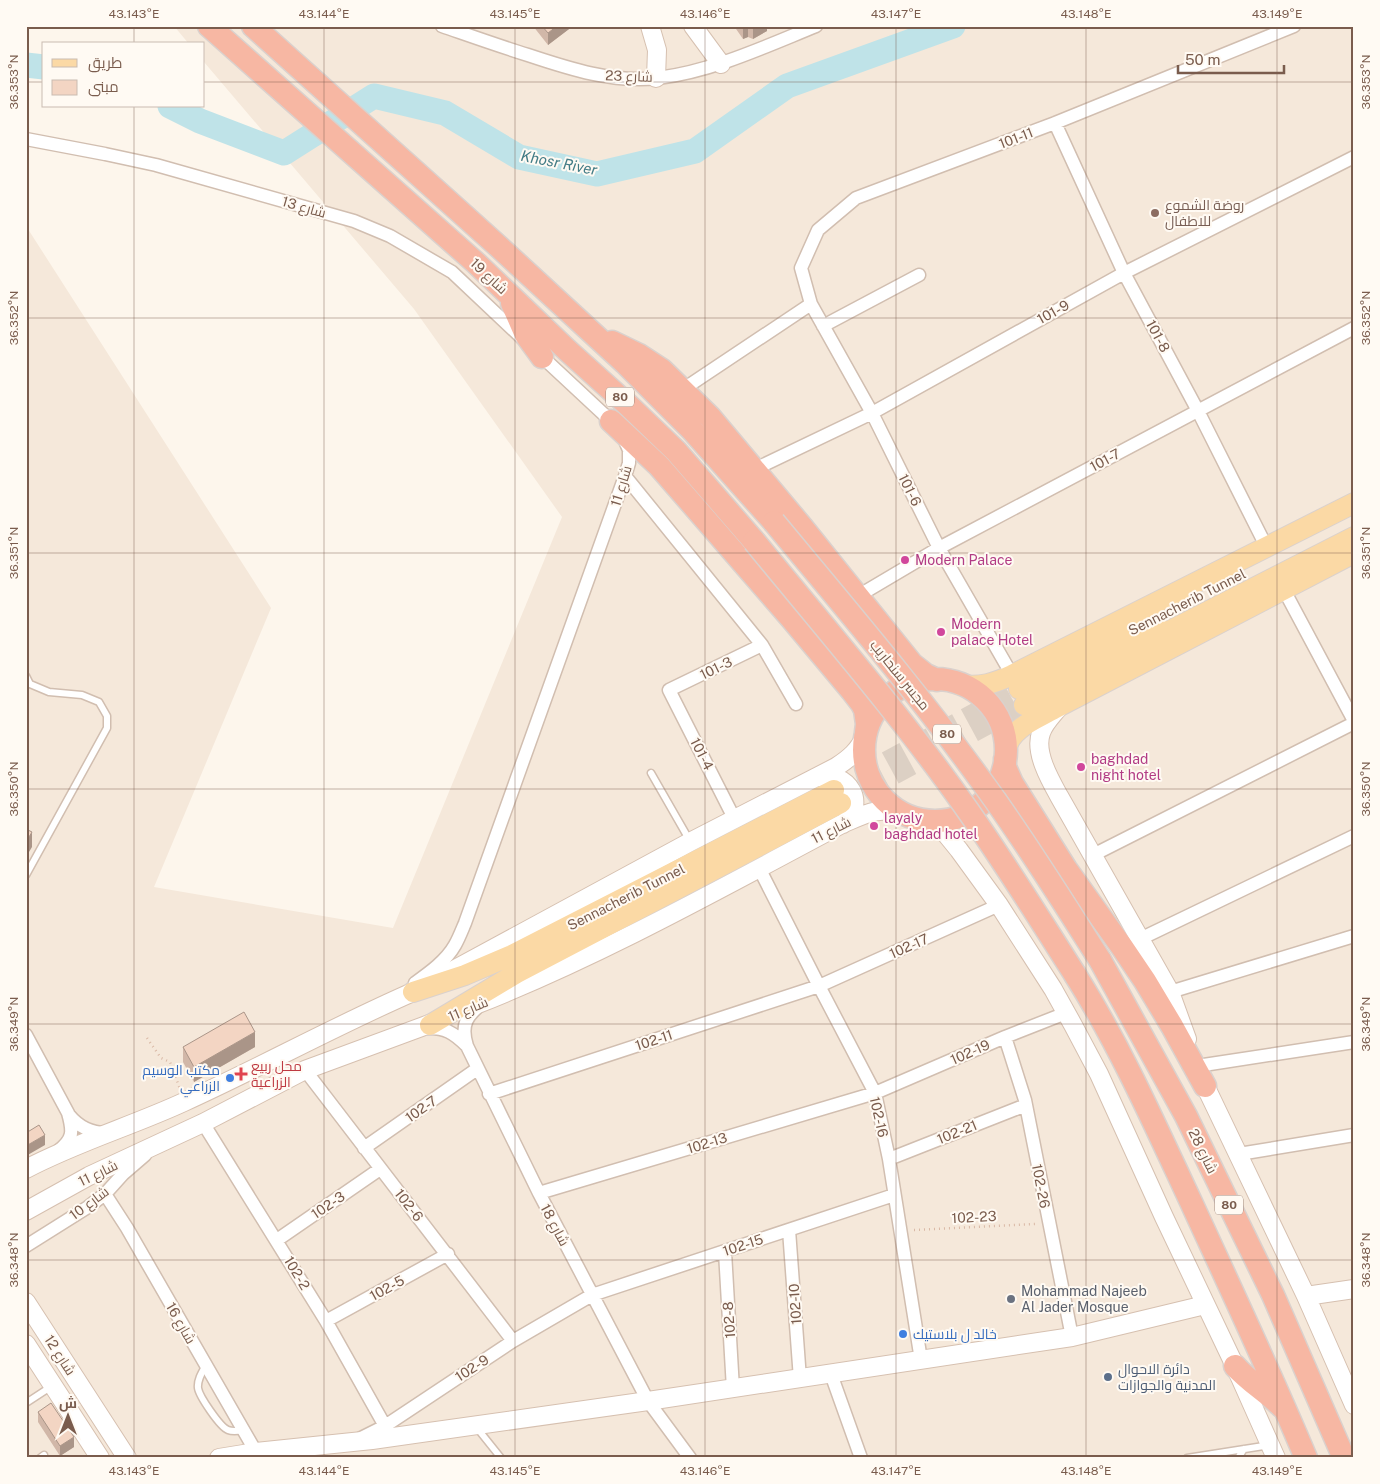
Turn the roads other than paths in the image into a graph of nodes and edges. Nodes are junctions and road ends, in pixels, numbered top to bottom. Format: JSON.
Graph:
{"nodes":[{"id":1,"x":209,"y":26,"type":"edge"},
{"id":2,"x":253,"y":26,"type":"edge"},
{"id":3,"x":442,"y":26,"type":"edge"},
{"id":4,"x":650,"y":26,"type":"edge"},
{"id":5,"x":693,"y":26,"type":"edge"},
{"id":6,"x":816,"y":26,"type":"edge"},
{"id":7,"x":1294,"y":26,"type":"edge"},
{"id":8,"x":721,"y":64,"type":"junction"},
{"id":9,"x":656,"y":78,"type":"junction"},
{"id":10,"x":1055,"y":124,"type":"junction"},
{"id":11,"x":26,"y":139,"type":"edge"},
{"id":12,"x":1354,"y":157,"type":"edge"},
{"id":13,"x":1124,"y":272,"type":"junction"},
{"id":14,"x":919,"y":275,"type":"dead end"},
{"id":15,"x":500,"y":286,"type":"junction"},
{"id":16,"x":811,"y":304,"type":"junction"},
{"id":17,"x":581,"y":323,"type":"junction"},
{"id":18,"x":823,"y":326,"type":"junction"},
{"id":19,"x":1354,"y":328,"type":"edge"},
{"id":20,"x":542,"y":357,"type":"junction"},
{"id":21,"x":682,"y":390,"type":"junction"},
{"id":22,"x":1198,"y":411,"type":"junction"},
{"id":23,"x":872,"y":413,"type":"junction"},
{"id":24,"x":611,"y":421,"type":"junction"},
{"id":25,"x":755,"y":469,"type":"junction"},
{"id":26,"x":626,"y":476,"type":"junction"},
{"id":27,"x":1354,"y":503,"type":"edge"},
{"id":28,"x":1354,"y":515,"type":"edge"},
{"id":29,"x":774,"y":522,"type":"joint"},
{"id":30,"x":1354,"y":537,"type":"edge"},
{"id":31,"x":754,"y":540,"type":"joint"},
{"id":32,"x":1266,"y":546,"type":"junction"},
{"id":33,"x":939,"y":548,"type":"junction"},
{"id":34,"x":1354,"y":553,"type":"edge"},
{"id":35,"x":1284,"y":590,"type":"junction"},
{"id":36,"x":858,"y":596,"type":"junction"},
{"id":37,"x":762,"y":645,"type":"junction"},
{"id":38,"x":1035,"y":664,"type":"junction"},
{"id":39,"x":26,"y":676,"type":"edge"},
{"id":40,"x":937,"y":680,"type":"junction"},
{"id":41,"x":961,"y":685,"type":"junction"},
{"id":42,"x":669,"y":690,"type":"joint"},
{"id":43,"x":1019,"y":690,"type":"junction"},
{"id":44,"x":796,"y":704,"type":"dead end"},
{"id":45,"x":1057,"y":708,"type":"junction"},
{"id":46,"x":1354,"y":722,"type":"edge"},
{"id":47,"x":866,"y":734,"type":"junction"},
{"id":48,"x":1005,"y":754,"type":"junction"},
{"id":49,"x":651,"y":773,"type":"dead end"},
{"id":50,"x":814,"y":778,"type":"junction"},
{"id":51,"x":911,"y":816,"type":"junction"},
{"id":52,"x":734,"y":818,"type":"junction"},
{"id":53,"x":842,"y":824,"type":"junction"},
{"id":54,"x":1354,"y":836,"type":"edge"},
{"id":55,"x":690,"y":842,"type":"junction"},
{"id":56,"x":1093,"y":855,"type":"junction"},
{"id":57,"x":759,"y":868,"type":"junction"},
{"id":58,"x":26,"y":875,"type":"edge"},
{"id":59,"x":999,"y":905,"type":"junction"},
{"id":60,"x":1354,"y":936,"type":"edge"},
{"id":61,"x":1140,"y":939,"type":"junction"},
{"id":62,"x":1100,"y":960,"type":"joint"},
{"id":63,"x":819,"y":986,"type":"junction"},
{"id":64,"x":413,"y":992,"type":"junction"},
{"id":65,"x":1170,"y":992,"type":"junction"},
{"id":66,"x":485,"y":1001,"type":"junction"},
{"id":67,"x":380,"y":1006,"type":"junction"},
{"id":68,"x":1066,"y":1013,"type":"junction"},
{"id":69,"x":424,"y":1027,"type":"junction"},
{"id":70,"x":26,"y":1035,"type":"edge"},
{"id":71,"x":1005,"y":1037,"type":"junction"},
{"id":72,"x":1354,"y":1042,"type":"edge"},
{"id":73,"x":467,"y":1046,"type":"junction"},
{"id":74,"x":478,"y":1069,"type":"junction"},
{"id":75,"x":305,"y":1070,"type":"junction"},
{"id":76,"x":1201,"y":1076,"type":"junction"},
{"id":77,"x":875,"y":1093,"type":"junction"},
{"id":78,"x":489,"y":1094,"type":"junction"},
{"id":79,"x":1026,"y":1105,"type":"junction"},
{"id":80,"x":68,"y":1113,"type":"junction"},
{"id":81,"x":203,"y":1123,"type":"junction"},
{"id":82,"x":114,"y":1132,"type":"junction"},
{"id":83,"x":1354,"y":1135,"type":"edge"},
{"id":84,"x":172,"y":1137,"type":"junction"},
{"id":85,"x":364,"y":1148,"type":"junction"},
{"id":86,"x":1238,"y":1154,"type":"junction"},
{"id":87,"x":52,"y":1155,"type":"junction"},
{"id":88,"x":889,"y":1159,"type":"junction"},
{"id":89,"x":26,"y":1169,"type":"edge"},
{"id":90,"x":380,"y":1169,"type":"junction"},
{"id":91,"x":539,"y":1193,"type":"junction"},
{"id":92,"x":105,"y":1194,"type":"junction"},
{"id":93,"x":894,"y":1195,"type":"junction"},
{"id":94,"x":26,"y":1212,"type":"edge"},
{"id":95,"x":789,"y":1230,"type":"junction"},
{"id":96,"x":277,"y":1240,"type":"junction"},
{"id":97,"x":26,"y":1246,"type":"edge"},
{"id":98,"x":724,"y":1252,"type":"junction"},
{"id":99,"x":448,"y":1254,"type":"junction"},
{"id":100,"x":1354,"y":1290,"type":"edge"},
{"id":101,"x":592,"y":1295,"type":"junction"},
{"id":102,"x":1306,"y":1296,"type":"junction"},
{"id":103,"x":26,"y":1302,"type":"edge"},
{"id":104,"x":1205,"y":1305,"type":"junction"},
{"id":105,"x":326,"y":1322,"type":"junction"},
{"id":106,"x":1072,"y":1337,"type":"junction"},
{"id":107,"x":514,"y":1341,"type":"junction"},
{"id":108,"x":26,"y":1344,"type":"edge"},
{"id":109,"x":921,"y":1360,"type":"junction"},
{"id":110,"x":206,"y":1364,"type":"junction"},
{"id":111,"x":1236,"y":1366,"type":"junction"},
{"id":112,"x":831,"y":1374,"type":"junction"},
{"id":113,"x":800,"y":1379,"type":"junction"},
{"id":114,"x":53,"y":1386,"type":"junction"},
{"id":115,"x":733,"y":1388,"type":"junction"},
{"id":116,"x":648,"y":1401,"type":"junction"},
{"id":117,"x":26,"y":1403,"type":"edge"},
{"id":118,"x":1354,"y":1405,"type":"edge"},
{"id":119,"x":1289,"y":1418,"type":"junction"},
{"id":120,"x":474,"y":1425,"type":"junction"},
{"id":121,"x":385,"y":1426,"type":"junction"},
{"id":122,"x":244,"y":1430,"type":"junction"},
{"id":123,"x":353,"y":1442,"type":"junction"},
{"id":124,"x":1244,"y":1449,"type":"junction"},
{"id":125,"x":1272,"y":1451,"type":"edge"},
{"id":126,"x":256,"y":1452,"type":"junction"},
{"id":127,"x":100,"y":1458,"type":"edge"},
{"id":128,"x":127,"y":1458,"type":"edge"},
{"id":129,"x":219,"y":1458,"type":"edge"},
{"id":130,"x":501,"y":1458,"type":"edge"},
{"id":131,"x":690,"y":1458,"type":"edge"},
{"id":132,"x":861,"y":1458,"type":"edge"},
{"id":133,"x":1187,"y":1458,"type":"edge"},
{"id":134,"x":1238,"y":1458,"type":"edge"},
{"id":135,"x":1306,"y":1458,"type":"edge"},
{"id":136,"x":1344,"y":1458,"type":"edge"}],
"edges":[{"from":1,"to":15,"type":"highway","name":"شارع 19","number":"80"},
{"from":2,"to":17,"type":"highway","name":"شارع 19","number":"80"},
{"from":3,"to":9,"type":"street","name":"شارع 23"},
{"from":4,"to":9,"type":"main road"},
{"from":5,"to":8,"type":"main road"},
{"from":6,"to":8,"type":"street","name":"شارع 23"},
{"from":7,"to":10,"type":"street","name":"101-11"},
{"from":8,"to":9,"type":"street","name":"شارع 23"},
{"from":10,"to":13,"type":"street","name":"101-8"},
{"from":10,"to":16,"type":"street","name":"101-11"},
{"from":11,"to":20,"type":"street","name":"شارع 13"},
{"from":12,"to":13,"type":"street","name":"101-9"},
{"from":13,"to":22,"type":"street","name":"101-8"},
{"from":13,"to":23,"type":"street","name":"101-9"},
{"from":14,"to":18,"type":"street"},
{"from":15,"to":20,"type":"highway"},
{"from":15,"to":31,"type":"highway","name":"شارع 19","number":"80"},
{"from":16,"to":18,"type":"street","name":"101-6"},
{"from":16,"to":21,"type":"street"},
{"from":17,"to":21,"type":"highway"},
{"from":17,"to":29,"type":"highway","name":"شارع 19","number":"80"},
{"from":18,"to":23,"type":"street","name":"101-6"},
{"from":19,"to":22,"type":"street","name":"101-7"},
{"from":20,"to":24,"type":"street","name":"شارع 11"},
{"from":21,"to":25,"type":"highway"},
{"from":22,"to":32,"type":"street","name":"101-8"},
{"from":22,"to":33,"type":"street","name":"101-7"},
{"from":23,"to":25,"type":"street","name":"101-9"},
{"from":23,"to":33,"type":"street","name":"101-6"},
{"from":24,"to":26,"type":"street","name":"شارع 11"},
{"from":24,"to":47,"type":"highway"},
{"from":25,"to":36,"type":"highway"},
{"from":26,"to":37,"type":"street"},
{"from":26,"to":67,"type":"street","name":"شارع 11"},
{"from":27,"to":32,"type":"main road"},
{"from":28,"to":43,"type":"main road","name":"Sennacherib Tunnel"},
{"from":29,"to":62,"type":"highway","name":"مجسر سنحاريب","number":"80","bridge":true},
{"from":30,"to":43,"type":"main road","name":"Sennacherib Tunnel"},
{"from":31,"to":119,"type":"highway","name":"مجسر سنحاريب","number":"80","bridge":true},
{"from":32,"to":38,"type":"main road"},
{"from":33,"to":36,"type":"street","name":"101-7"},
{"from":33,"to":43,"type":"street","name":"101-6"},
{"from":34,"to":35,"type":"main road"},
{"from":35,"to":45,"type":"main road"},
{"from":35,"to":46,"type":"street"},
{"from":36,"to":40,"type":"highway"},
{"from":37,"to":42,"type":"street","name":"101-3"},
{"from":37,"to":44,"type":"street"},
{"from":38,"to":43,"type":"main road"},
{"from":38,"to":45,"type":"main road"},
{"from":39,"to":58,"type":"lane"},
{"from":40,"to":41,"type":"highway"},
{"from":40,"to":47,"type":"highway"},
{"from":41,"to":43,"type":"main road"},
{"from":41,"to":48,"type":"highway"},
{"from":42,"to":52,"type":"street","name":"101-4"},
{"from":45,"to":48,"type":"main road"},
{"from":45,"to":56,"type":"main road"},
{"from":46,"to":56,"type":"street"},
{"from":47,"to":50,"type":"main road","name":"شارع 11"},
{"from":47,"to":51,"type":"highway"},
{"from":48,"to":51,"type":"highway"},
{"from":48,"to":76,"type":"highway"},
{"from":49,"to":55,"type":"lane"},
{"from":50,"to":52,"type":"main road","name":"شارع 11"},
{"from":50,"to":53,"type":"main road"},
{"from":51,"to":53,"type":"main road","name":"شارع 11"},
{"from":51,"to":59,"type":"main road","name":"شارع 11"},
{"from":52,"to":55,"type":"main road","name":"شارع 11"},
{"from":53,"to":57,"type":"main road","name":"شارع 11"},
{"from":54,"to":61,"type":"street"},
{"from":55,"to":64,"type":"main road","name":"شارع 11"},
{"from":56,"to":61,"type":"main road"},
{"from":57,"to":63,"type":"street","name":"102-16"},
{"from":57,"to":66,"type":"main road","name":"شارع 11"},
{"from":59,"to":63,"type":"street","name":"102-17"},
{"from":59,"to":68,"type":"main road","name":"شارع 11"},
{"from":60,"to":65,"type":"street"},
{"from":61,"to":65,"type":"main road"},
{"from":62,"to":136,"type":"highway","name":"شارع 28","number":"80"},
{"from":63,"to":77,"type":"street","name":"102-16"},
{"from":63,"to":78,"type":"street","name":"102-11"},
{"from":64,"to":67,"type":"main road","name":"شارع 11"},
{"from":64,"to":69,"type":"main road","name":"Sennacherib Tunnel"},
{"from":65,"to":76,"type":"main road"},
{"from":66,"to":69,"type":"main road","name":"شارع 11"},
{"from":66,"to":73,"type":"street"},
{"from":67,"to":82,"type":"main road","name":"شارع 11"},
{"from":68,"to":71,"type":"street","name":"102-19"},
{"from":68,"to":104,"type":"main road","name":"شارع 11"},
{"from":69,"to":73,"type":"street"},
{"from":69,"to":75,"type":"main road","name":"شارع 11"},
{"from":70,"to":80,"type":"street"},
{"from":71,"to":77,"type":"street","name":"102-19"},
{"from":71,"to":79,"type":"street","name":"102-26"},
{"from":72,"to":76,"type":"street"},
{"from":73,"to":74,"type":"street","name":"شارع 18"},
{"from":74,"to":78,"type":"street","name":"شارع 18"},
{"from":74,"to":85,"type":"street","name":"102-7"},
{"from":75,"to":81,"type":"main road","name":"شارع 11"},
{"from":75,"to":85,"type":"street","name":"102-6"},
{"from":76,"to":86,"type":"main road"},
{"from":77,"to":88,"type":"street","name":"102-16"},
{"from":77,"to":91,"type":"street","name":"102-13"},
{"from":78,"to":91,"type":"street","name":"شارع 18"},
{"from":79,"to":88,"type":"street","name":"102-21"},
{"from":79,"to":106,"type":"street","name":"102-26"},
{"from":80,"to":82,"type":"street"},
{"from":80,"to":87,"type":"street"},
{"from":81,"to":84,"type":"main road","name":"شارع 11"},
{"from":81,"to":96,"type":"street","name":"102-2"},
{"from":82,"to":87,"type":"main road","name":"شارع 11"},
{"from":83,"to":86,"type":"street"},
{"from":84,"to":92,"type":"street","name":"شارع 10"},
{"from":84,"to":94,"type":"main road","name":"شارع 11"},
{"from":85,"to":90,"type":"street","name":"102-6"},
{"from":86,"to":102,"type":"main road"},
{"from":87,"to":89,"type":"main road","name":"شارع 11"},
{"from":88,"to":93,"type":"street","name":"102-16"},
{"from":90,"to":96,"type":"street","name":"102-3"},
{"from":90,"to":99,"type":"street","name":"102-6"},
{"from":91,"to":101,"type":"street","name":"شارع 18"},
{"from":92,"to":97,"type":"street","name":"شارع 10"},
{"from":92,"to":110,"type":"street","name":"شارع 16"},
{"from":93,"to":95,"type":"street","name":"102-15"},
{"from":93,"to":109,"type":"street","name":"102-16"},
{"from":95,"to":98,"type":"street","name":"102-15"},
{"from":95,"to":113,"type":"street","name":"102-10"},
{"from":96,"to":105,"type":"street","name":"102-2"},
{"from":98,"to":101,"type":"street","name":"102-15"},
{"from":98,"to":115,"type":"street","name":"102-8"},
{"from":99,"to":105,"type":"street","name":"102-5"},
{"from":99,"to":107,"type":"street","name":"102-6"},
{"from":100,"to":102,"type":"main road"},
{"from":101,"to":107,"type":"street","name":"102-9"},
{"from":101,"to":116,"type":"street","name":"شارع 18"},
{"from":102,"to":118,"type":"main road"},
{"from":103,"to":128,"type":"main road","name":"شارع 12"},
{"from":104,"to":106,"type":"main road"},
{"from":104,"to":111,"type":"main road","name":"شارع 11"},
{"from":105,"to":121,"type":"street","name":"102-2"},
{"from":106,"to":109,"type":"main road"},
{"from":107,"to":121,"type":"street","name":"102-9"},
{"from":108,"to":114,"type":"main road","name":"شارع 12"},
{"from":109,"to":112,"type":"main road"},
{"from":110,"to":122,"type":"street","name":"شارع 16"},
{"from":110,"to":122,"type":"lane"},
{"from":111,"to":119,"type":"highway"},
{"from":111,"to":125,"type":"main road","name":"شارع 11"},
{"from":112,"to":113,"type":"main road"},
{"from":112,"to":132,"type":"street"},
{"from":113,"to":115,"type":"main road"},
{"from":114,"to":117,"type":"lane"},
{"from":114,"to":127,"type":"main road","name":"شارع 12"},
{"from":115,"to":116,"type":"main road"},
{"from":116,"to":120,"type":"main road"},
{"from":116,"to":131,"type":"street","name":"شارع 18"},
{"from":119,"to":135,"type":"highway","number":"80"},
{"from":120,"to":123,"type":"main road"},
{"from":120,"to":130,"type":"lane"},
{"from":121,"to":123,"type":"street","name":"102-9"},
{"from":122,"to":126,"type":"street","name":"شارع 16"},
{"from":123,"to":126,"type":"main road"},
{"from":124,"to":125,"type":"lane"},
{"from":124,"to":133,"type":"lane"},
{"from":124,"to":134,"type":"lane"},
{"from":126,"to":129,"type":"main road"}]}
